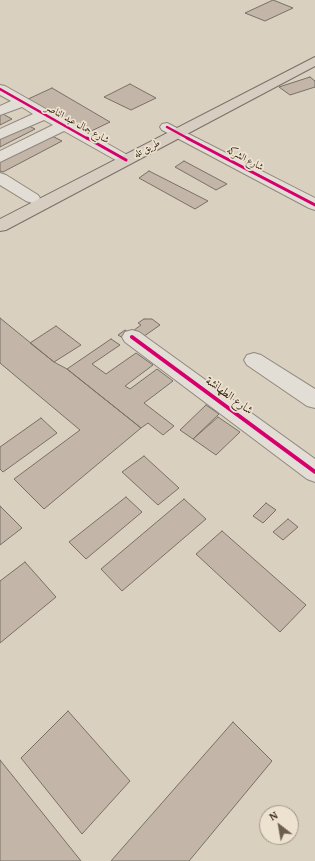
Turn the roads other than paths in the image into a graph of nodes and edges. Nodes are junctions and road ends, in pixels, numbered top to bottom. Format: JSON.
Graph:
{"nodes":[{"id":1,"x":315,"y":52,"type":"edge"},
{"id":2,"x":315,"y":61,"type":"edge"},
{"id":3,"x":1,"y":91,"type":"edge"},
{"id":4,"x":21,"y":102,"type":"junction"},
{"id":5,"x":0,"y":112,"type":"edge"},
{"id":6,"x":44,"y":114,"type":"junction"},
{"id":7,"x":64,"y":125,"type":"junction"},
{"id":8,"x":177,"y":127,"type":"junction"},
{"id":9,"x":0,"y":135,"type":"edge"},
{"id":10,"x":0,"y":157,"type":"edge"},
{"id":11,"x":121,"y":157,"type":"junction"},
{"id":12,"x":0,"y":178,"type":"edge"},
{"id":13,"x":315,"y":195,"type":"edge"},
{"id":14,"x":32,"y":198,"type":"junction"},
{"id":15,"x":315,"y":205,"type":"edge"},
{"id":16,"x":0,"y":214,"type":"edge"},
{"id":17,"x":0,"y":226,"type":"edge"},
{"id":18,"x":132,"y":336,"type":"dead end"},
{"id":19,"x":254,"y":360,"type":"dead end"},
{"id":20,"x":315,"y":400,"type":"edge"},
{"id":21,"x":315,"y":472,"type":"edge"}],
"edges":[{"from":1,"to":8,"type":"main road","name":"طريق تله"},
{"from":2,"to":8,"type":"main road","name":"طريق تله"},
{"from":3,"to":4,"type":"street","name":"شارع جمال عبد الناصر"},
{"from":4,"to":5,"type":"street"},
{"from":4,"to":6,"type":"street","name":"شارع جمال عبد الناصر"},
{"from":6,"to":7,"type":"street","name":"شارع جمال عبد الناصر"},
{"from":6,"to":9,"type":"street"},
{"from":7,"to":10,"type":"street"},
{"from":7,"to":11,"type":"street","name":"شارع جمال عبد الناصر"},
{"from":8,"to":11,"type":"main road","name":"طريق تله"},
{"from":8,"to":13,"type":"street","name":"شارع الشركه"},
{"from":8,"to":15,"type":"street","name":"شارع الشركه"},
{"from":11,"to":14,"type":"main road","name":"طريق تله"},
{"from":11,"to":17,"type":"main road","name":"طريق تله"},
{"from":12,"to":14,"type":"street"},
{"from":14,"to":16,"type":"main road","name":"طريق تله"},
{"from":18,"to":21,"type":"street","name":"شارع الطهانشة"},
{"from":19,"to":20,"type":"street"}]}
